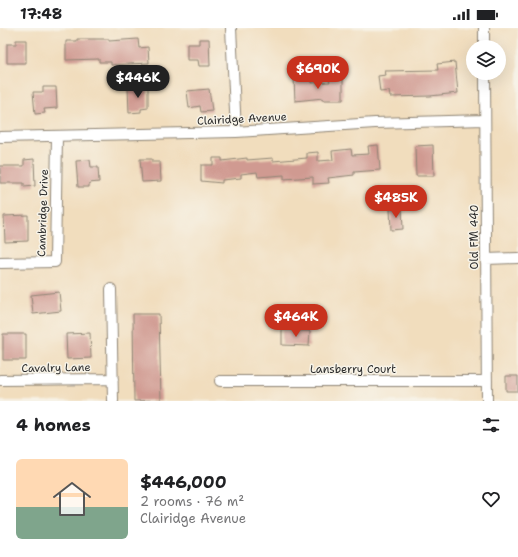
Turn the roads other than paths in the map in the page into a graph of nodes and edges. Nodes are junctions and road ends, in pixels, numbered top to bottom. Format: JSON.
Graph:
{"nodes":[{"id":1,"x":231,"y":28,"type":"edge"},
{"id":2,"x":484,"y":28,"type":"edge"},
{"id":3,"x":484,"y":40,"type":"edge"},
{"id":4,"x":485,"y":80,"type":"edge"},
{"id":5,"x":485,"y":120,"type":"junction"},
{"id":6,"x":236,"y":132,"type":"junction"},
{"id":7,"x":57,"y":136,"type":"junction"},
{"id":8,"x":0,"y":137,"type":"edge"},
{"id":9,"x":518,"y":258,"type":"edge"},
{"id":10,"x":486,"y":259,"type":"junction"},
{"id":11,"x":0,"y":263,"type":"edge"},
{"id":12,"x":111,"y":289,"type":"dead end"},
{"id":13,"x":113,"y":379,"type":"junction"},
{"id":14,"x":0,"y":380,"type":"edge"},
{"id":15,"x":220,"y":381,"type":"dead end"},
{"id":16,"x":487,"y":381,"type":"junction"},
{"id":17,"x":113,"y":401,"type":"edge"},
{"id":18,"x":487,"y":401,"type":"edge"}],
"edges":[{"from":1,"to":6,"type":"street"},
{"from":2,"to":3,"type":"street"},
{"from":4,"to":5,"type":"street","name":"Old FM 440"},
{"from":5,"to":6,"type":"street","name":"Clairidge Avenue"},
{"from":5,"to":10,"type":"street","name":"Old FM 440"},
{"from":6,"to":7,"type":"street","name":"Clairidge Avenue"},
{"from":7,"to":8,"type":"street","name":"Clairidge Avenue"},
{"from":7,"to":11,"type":"street","name":"Cambridge Drive"},
{"from":9,"to":10,"type":"street"},
{"from":10,"to":16,"type":"street","name":"Old FM 440"},
{"from":12,"to":13,"type":"street"},
{"from":13,"to":14,"type":"street","name":"Cavalry Lane"},
{"from":13,"to":17,"type":"street"},
{"from":15,"to":16,"type":"street","name":"Lansberry Court"},
{"from":16,"to":18,"type":"street","name":"Old FM 440"}]}
